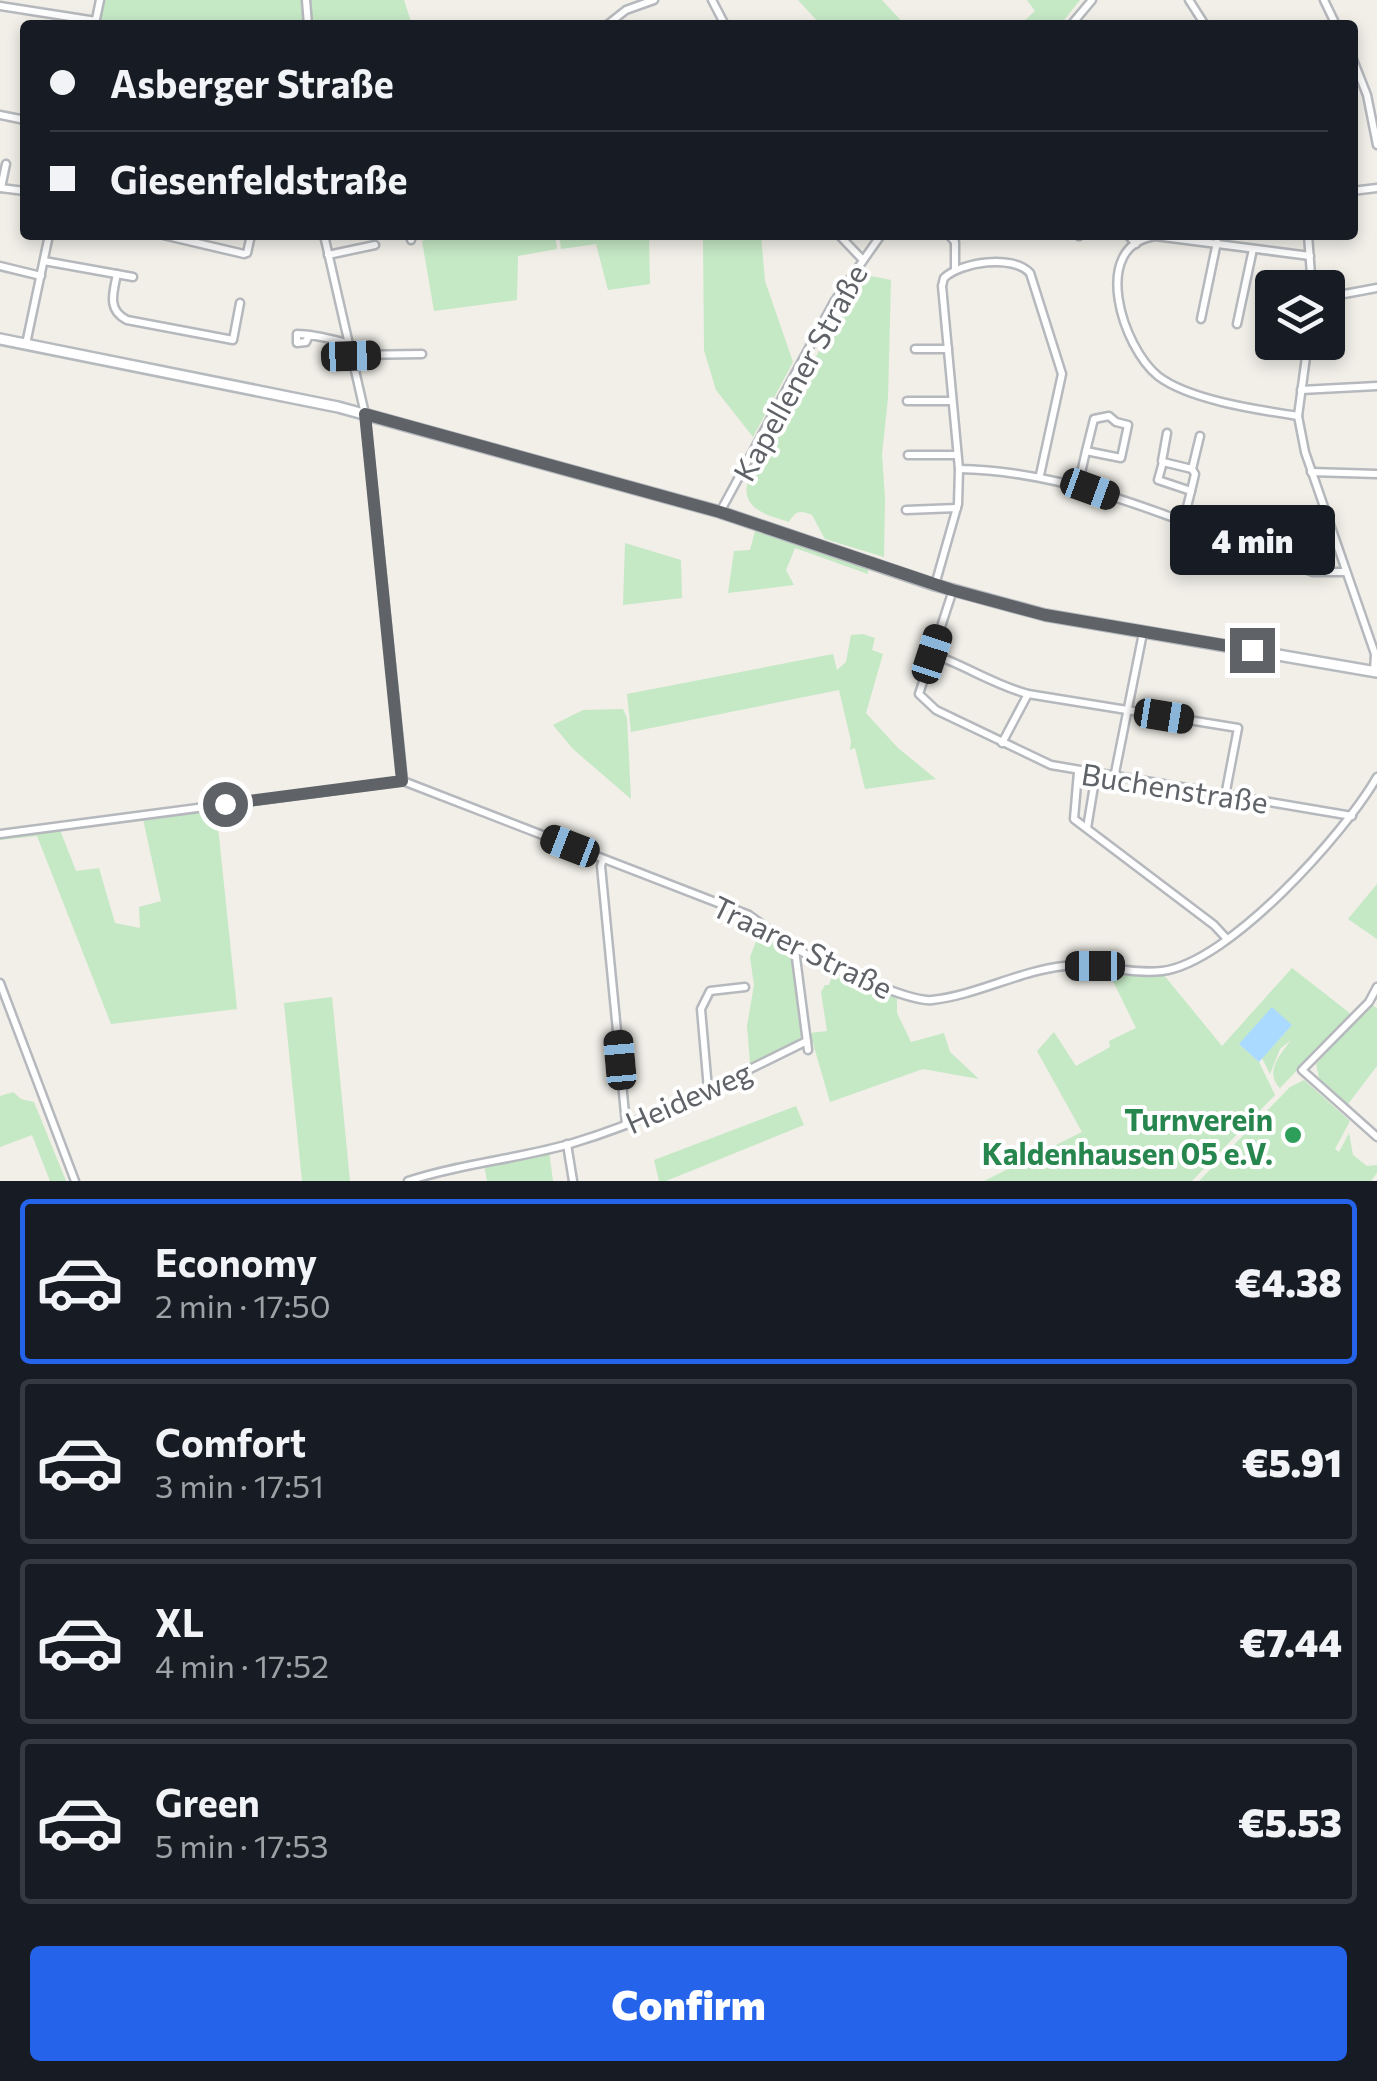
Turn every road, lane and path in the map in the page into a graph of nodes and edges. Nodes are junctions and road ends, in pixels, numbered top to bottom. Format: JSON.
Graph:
{"nodes":[{"id":1,"x":654,"y":0,"type":"edge"},
{"id":2,"x":1092,"y":0,"type":"edge"},
{"id":3,"x":0,"y":6,"type":"edge"},
{"id":4,"x":78,"y":20,"type":"edge"},
{"id":5,"x":613,"y":20,"type":"edge"},
{"id":6,"x":1075,"y":20,"type":"edge"},
{"id":7,"x":1358,"y":72,"type":"edge"},
{"id":8,"x":1377,"y":145,"type":"edge"},
{"id":9,"x":6,"y":164,"type":"dead end"},
{"id":10,"x":0,"y":188,"type":"edge"},
{"id":11,"x":48,"y":240,"type":"edge"},
{"id":12,"x":186,"y":240,"type":"edge"},
{"id":13,"x":250,"y":240,"type":"edge"},
{"id":14,"x":325,"y":240,"type":"edge"},
{"id":15,"x":844,"y":240,"type":"edge"},
{"id":16,"x":877,"y":240,"type":"edge"},
{"id":17,"x":953,"y":240,"type":"edge"},
{"id":18,"x":1132,"y":240,"type":"edge"},
{"id":19,"x":1146,"y":240,"type":"edge"},
{"id":20,"x":1197,"y":240,"type":"edge"},
{"id":21,"x":1308,"y":240,"type":"edge"},
{"id":22,"x":1218,"y":242,"type":"junction"},
{"id":23,"x":375,"y":244,"type":"dead end"},
{"id":24,"x":1136,"y":244,"type":"junction"},
{"id":25,"x":1254,"y":249,"type":"junction"},
{"id":26,"x":328,"y":255,"type":"junction"},
{"id":27,"x":1310,"y":256,"type":"junction"},
{"id":28,"x":862,"y":259,"type":"junction"},
{"id":29,"x":44,"y":261,"type":"junction"},
{"id":30,"x":0,"y":266,"type":"edge"},
{"id":31,"x":956,"y":270,"type":"junction"},
{"id":32,"x":1311,"y":270,"type":"edge"},
{"id":33,"x":117,"y":274,"type":"junction"},
{"id":34,"x":41,"y":276,"type":"junction"},
{"id":35,"x":132,"y":277,"type":"dead end"},
{"id":36,"x":1377,"y":288,"type":"edge"},
{"id":37,"x":1345,"y":294,"type":"edge"},
{"id":38,"x":240,"y":303,"type":"dead end"},
{"id":39,"x":1201,"y":319,"type":"dead end"},
{"id":40,"x":1236,"y":324,"type":"dead end"},
{"id":41,"x":309,"y":335,"type":"dead end"},
{"id":42,"x":0,"y":339,"type":"edge"},
{"id":43,"x":347,"y":343,"type":"junction"},
{"id":44,"x":26,"y":344,"type":"junction"},
{"id":45,"x":948,"y":349,"type":"junction"},
{"id":46,"x":915,"y":350,"type":"dead end"},
{"id":47,"x":422,"y":354,"type":"dead end"},
{"id":48,"x":351,"y":356,"type":"junction"},
{"id":49,"x":1305,"y":360,"type":"edge"},
{"id":50,"x":1377,"y":386,"type":"edge"},
{"id":51,"x":1301,"y":390,"type":"junction"},
{"id":52,"x":907,"y":401,"type":"dead end"},
{"id":53,"x":952,"y":401,"type":"junction"},
{"id":54,"x":369,"y":415,"type":"junction"},
{"id":55,"x":1298,"y":416,"type":"junction"},
{"id":56,"x":1168,"y":433,"type":"dead end"},
{"id":57,"x":1200,"y":436,"type":"dead end"},
{"id":58,"x":1086,"y":450,"type":"junction"},
{"id":59,"x":908,"y":455,"type":"dead end"},
{"id":60,"x":958,"y":455,"type":"junction"},
{"id":61,"x":1163,"y":462,"type":"junction"},
{"id":62,"x":1192,"y":468,"type":"junction"},
{"id":63,"x":959,"y":469,"type":"junction"},
{"id":64,"x":1311,"y":472,"type":"junction"},
{"id":65,"x":1377,"y":474,"type":"edge"},
{"id":66,"x":1040,"y":475,"type":"junction"},
{"id":67,"x":1078,"y":486,"type":"junction"},
{"id":68,"x":1191,"y":491,"type":"junction"},
{"id":69,"x":957,"y":508,"type":"junction"},
{"id":70,"x":906,"y":510,"type":"dead end"},
{"id":71,"x":720,"y":512,"type":"junction"},
{"id":72,"x":1183,"y":524,"type":"junction"},
{"id":73,"x":1346,"y":572,"type":"junction"},
{"id":74,"x":935,"y":585,"type":"junction"},
{"id":75,"x":952,"y":590,"type":"junction"},
{"id":76,"x":1142,"y":633,"type":"junction"},
{"id":77,"x":932,"y":654,"type":"junction"},
{"id":78,"x":1375,"y":672,"type":"edge"},
{"id":79,"x":1028,"y":694,"type":"junction"},
{"id":80,"x":1128,"y":710,"type":"junction"},
{"id":81,"x":1002,"y":743,"type":"junction"},
{"id":82,"x":1078,"y":772,"type":"junction"},
{"id":83,"x":1096,"y":774,"type":"junction"},
{"id":84,"x":1377,"y":776,"type":"edge"},
{"id":85,"x":1114,"y":778,"type":"junction"},
{"id":86,"x":402,"y":781,"type":"junction"},
{"id":87,"x":1224,"y":796,"type":"junction"},
{"id":88,"x":1352,"y":816,"type":"junction"},
{"id":89,"x":1087,"y":828,"type":"junction"},
{"id":90,"x":0,"y":834,"type":"edge"},
{"id":91,"x":603,"y":858,"type":"junction"},
{"id":92,"x":1227,"y":939,"type":"junction"},
{"id":93,"x":795,"y":949,"type":"junction"},
{"id":94,"x":0,"y":983,"type":"edge"},
{"id":95,"x":746,"y":987,"type":"dead end"},
{"id":96,"x":1377,"y":987,"type":"edge"},
{"id":97,"x":708,"y":1089,"type":"junction"},
{"id":98,"x":626,"y":1124,"type":"junction"},
{"id":99,"x":1377,"y":1137,"type":"edge"},
{"id":100,"x":566,"y":1144,"type":"junction"},
{"id":101,"x":75,"y":1181,"type":"edge"},
{"id":102,"x":408,"y":1181,"type":"edge"},
{"id":103,"x":572,"y":1181,"type":"edge"}],
"edges":[{"from":1,"to":5,"type":"street"},
{"from":2,"to":6,"type":"street"},
{"from":3,"to":4,"type":"street"},
{"from":7,"to":8,"type":"street"},
{"from":9,"to":10,"type":"street"},
{"from":11,"to":29,"type":"street"},
{"from":12,"to":13,"type":"street"},
{"from":14,"to":26,"type":"street"},
{"from":15,"to":28,"type":"street"},
{"from":16,"to":28,"type":"street","name":"Kapellener Straße"},
{"from":17,"to":31,"type":"street"},
{"from":18,"to":24,"type":"street"},
{"from":19,"to":24,"type":"street"},
{"from":20,"to":22,"type":"street"},
{"from":21,"to":27,"type":"street"},
{"from":22,"to":25,"type":"street"},
{"from":22,"to":39,"type":"street"},
{"from":23,"to":26,"type":"street"},
{"from":24,"to":55,"type":"street"},
{"from":25,"to":27,"type":"street"},
{"from":25,"to":40,"type":"street"},
{"from":26,"to":43,"type":"street"},
{"from":27,"to":32,"type":"street"},
{"from":28,"to":71,"type":"street","name":"Kapellener Straße"},
{"from":29,"to":33,"type":"street"},
{"from":29,"to":34,"type":"street"},
{"from":30,"to":34,"type":"street"},
{"from":31,"to":45,"type":"street"},
{"from":31,"to":66,"type":"street"},
{"from":33,"to":35,"type":"street"},
{"from":33,"to":38,"type":"street"},
{"from":34,"to":44,"type":"street"},
{"from":36,"to":37,"type":"street"},
{"from":41,"to":43,"type":"street"},
{"from":42,"to":44,"type":"main road"},
{"from":43,"to":48,"type":"street"},
{"from":44,"to":54,"type":"main road"},
{"from":45,"to":46,"type":"street"},
{"from":45,"to":53,"type":"street"},
{"from":47,"to":48,"type":"street"},
{"from":48,"to":54,"type":"street"},
{"from":49,"to":51,"type":"street"},
{"from":50,"to":51,"type":"street"},
{"from":51,"to":55,"type":"street"},
{"from":52,"to":53,"type":"street"},
{"from":53,"to":60,"type":"street"},
{"from":54,"to":71,"type":"main road"},
{"from":54,"to":86,"type":"street"},
{"from":55,"to":64,"type":"street"},
{"from":56,"to":61,"type":"street"},
{"from":57,"to":62,"type":"street"},
{"from":58,"to":58,"type":"street"},
{"from":58,"to":67,"type":"street"},
{"from":59,"to":60,"type":"street"},
{"from":60,"to":63,"type":"street"},
{"from":61,"to":62,"type":"street"},
{"from":61,"to":68,"type":"street"},
{"from":62,"to":68,"type":"street"},
{"from":63,"to":66,"type":"street"},
{"from":63,"to":69,"type":"street"},
{"from":64,"to":65,"type":"street"},
{"from":64,"to":73,"type":"street"},
{"from":66,"to":67,"type":"street"},
{"from":67,"to":72,"type":"street"},
{"from":68,"to":72,"type":"street"},
{"from":69,"to":70,"type":"street"},
{"from":69,"to":74,"type":"street"},
{"from":71,"to":74,"type":"main road"},
{"from":72,"to":73,"type":"street"},
{"from":73,"to":78,"type":"street"},
{"from":74,"to":75,"type":"main road"},
{"from":75,"to":76,"type":"main road"},
{"from":75,"to":77,"type":"street","name":"Buchenstraße"},
{"from":76,"to":78,"type":"main road"},
{"from":76,"to":80,"type":"street"},
{"from":77,"to":79,"type":"street"},
{"from":77,"to":81,"type":"street","name":"Buchenstraße"},
{"from":79,"to":80,"type":"street"},
{"from":79,"to":81,"type":"street"},
{"from":80,"to":85,"type":"street"},
{"from":80,"to":87,"type":"street"},
{"from":81,"to":82,"type":"street","name":"Buchenstraße"},
{"from":82,"to":83,"type":"street","name":"Buchenstraße"},
{"from":82,"to":89,"type":"street"},
{"from":83,"to":85,"type":"street","name":"Buchenstraße"},
{"from":83,"to":89,"type":"street"},
{"from":84,"to":88,"type":"street","name":"Traarer Straße"},
{"from":85,"to":87,"type":"street","name":"Buchenstraße"},
{"from":86,"to":90,"type":"street"},
{"from":86,"to":91,"type":"street","name":"Traarer Straße"},
{"from":87,"to":88,"type":"street","name":"Buchenstraße"},
{"from":88,"to":92,"type":"street","name":"Traarer Straße"},
{"from":89,"to":92,"type":"street"},
{"from":91,"to":93,"type":"street","name":"Traarer Straße"},
{"from":91,"to":98,"type":"street"},
{"from":92,"to":93,"type":"street","name":"Traarer Straße"},
{"from":93,"to":97,"type":"street","name":"Heideweg"},
{"from":94,"to":101,"type":"street"},
{"from":95,"to":97,"type":"street"},
{"from":96,"to":99,"type":"street"},
{"from":97,"to":98,"type":"street","name":"Heideweg"},
{"from":98,"to":100,"type":"street","name":"Heideweg"},
{"from":100,"to":102,"type":"street","name":"Heideweg"},
{"from":100,"to":103,"type":"street"}]}
